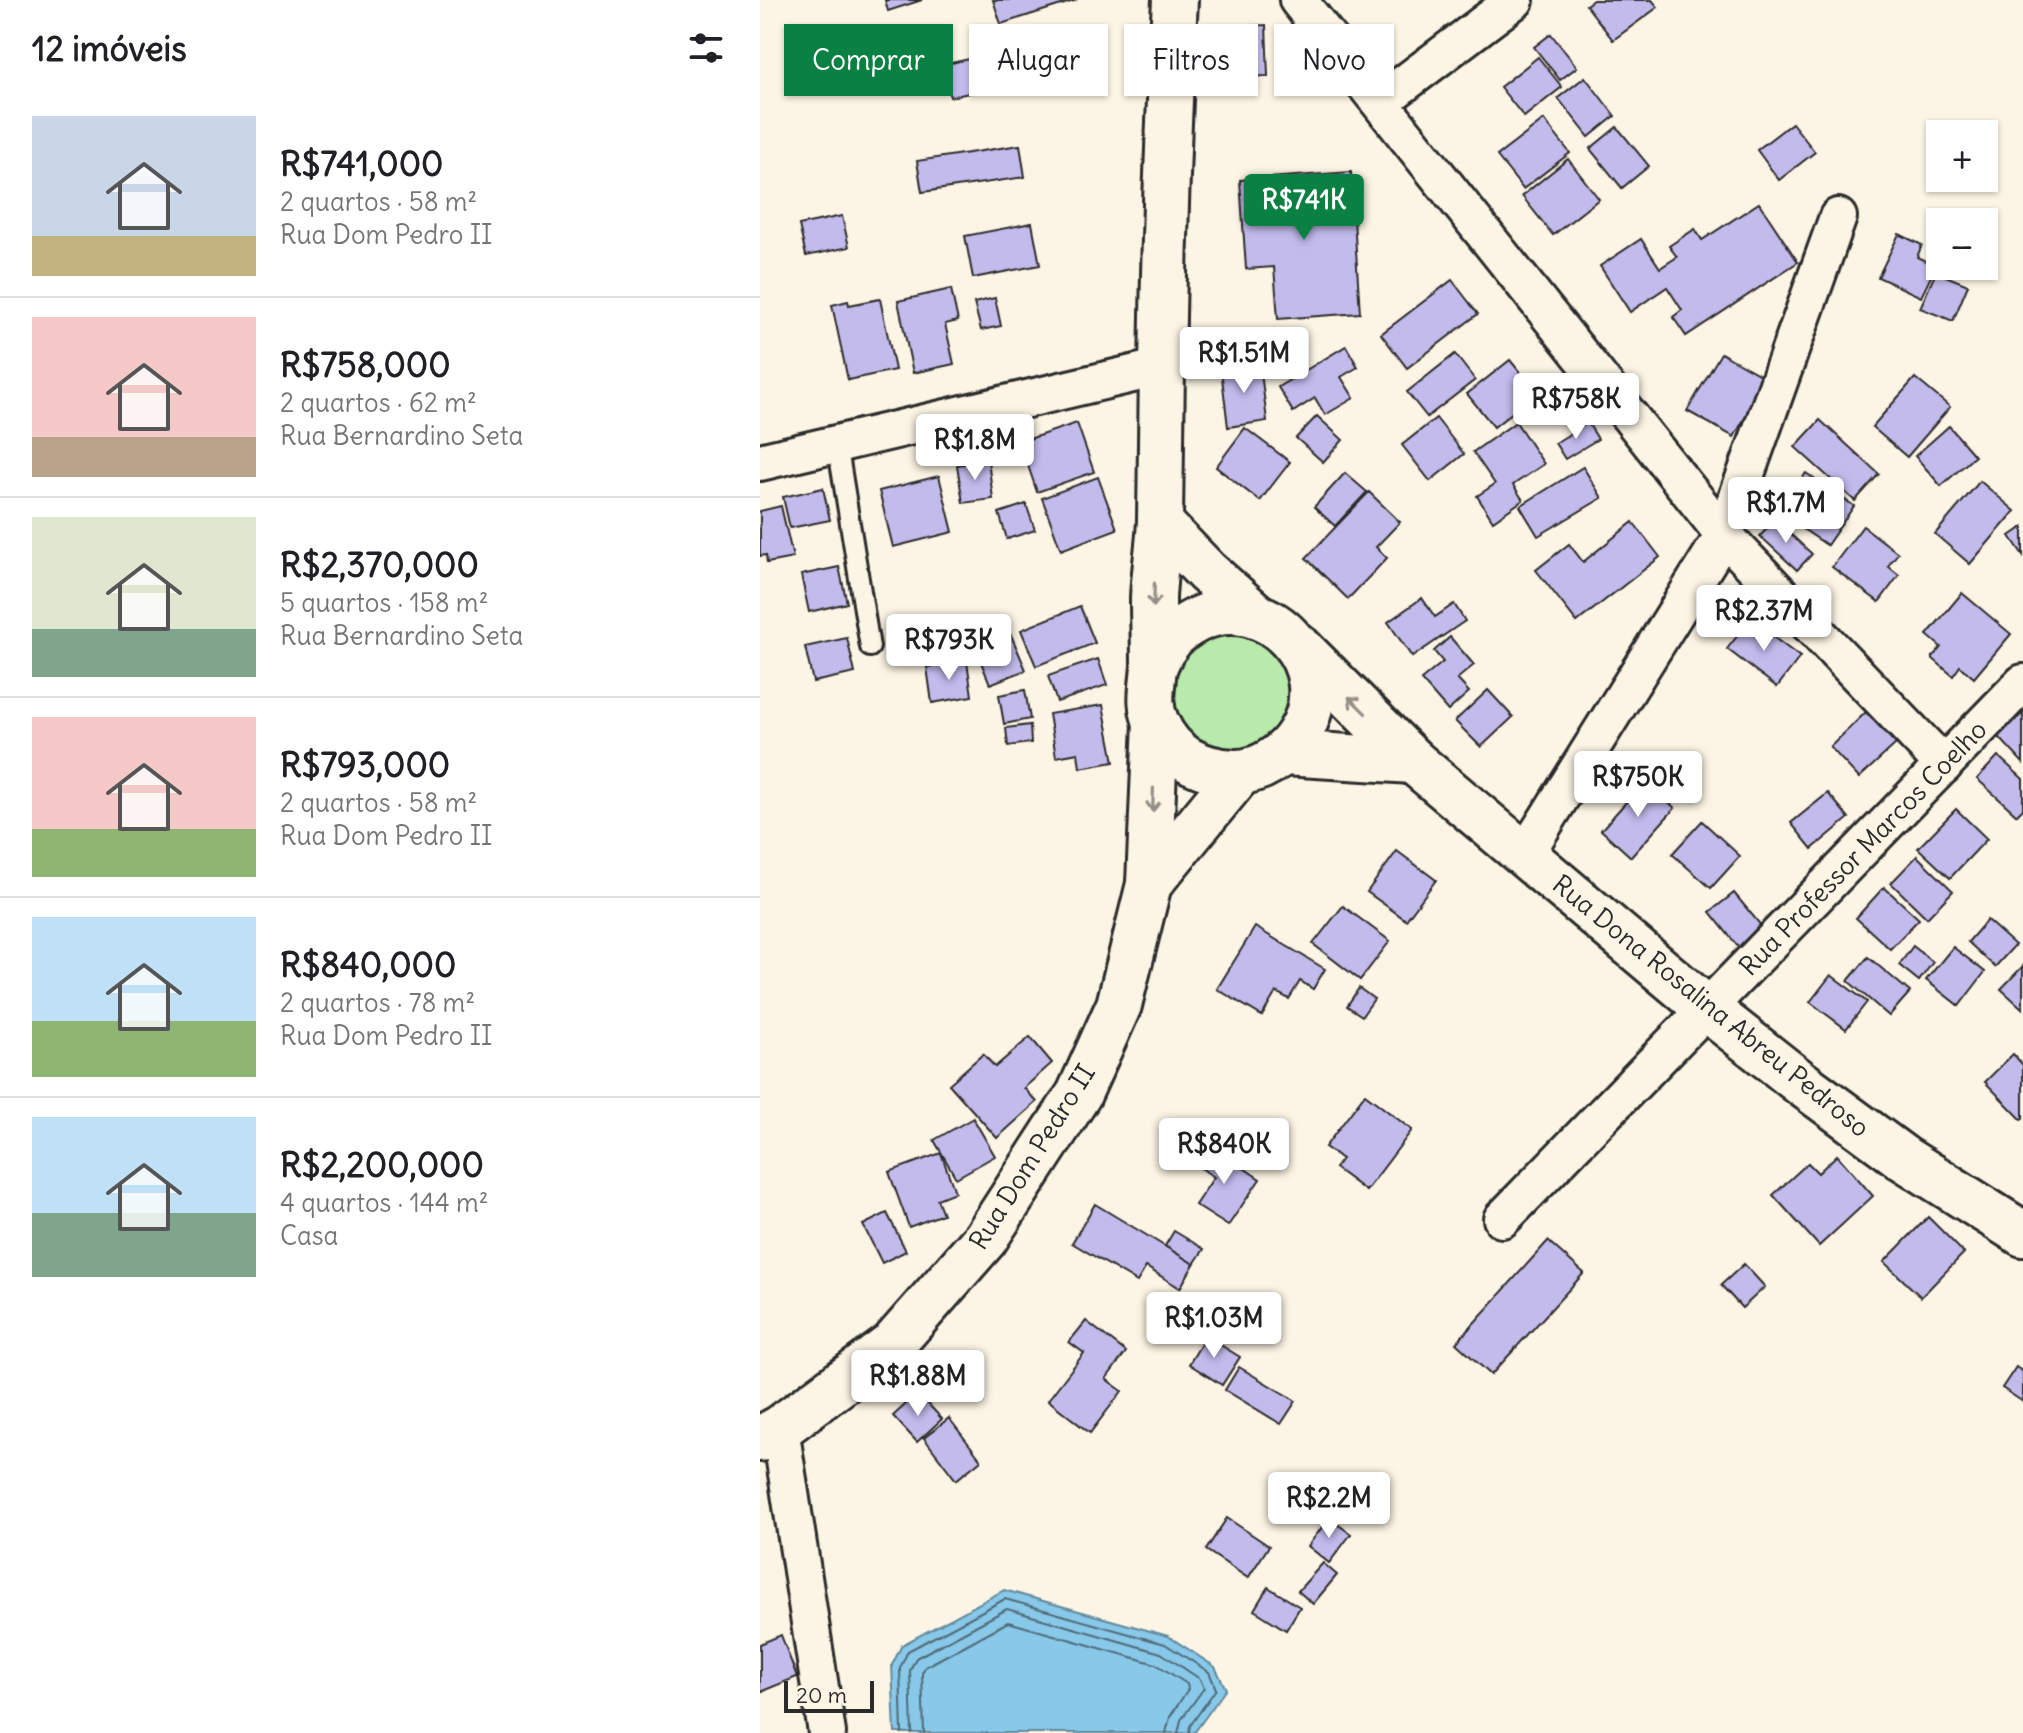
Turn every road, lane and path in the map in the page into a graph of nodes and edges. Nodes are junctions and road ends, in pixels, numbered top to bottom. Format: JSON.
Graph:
{"nodes":[{"id":1,"x":1175,"y":0,"type":"edge"},
{"id":2,"x":1298,"y":0,"type":"edge"},
{"id":3,"x":1515,"y":0,"type":"edge"},
{"id":4,"x":1380,"y":102,"type":"junction"},
{"id":5,"x":1838,"y":217,"type":"dead end"},
{"id":6,"x":1162,"y":367,"type":"junction"},
{"id":7,"x":837,"y":443,"type":"junction"},
{"id":8,"x":760,"y":462,"type":"edge"},
{"id":9,"x":1160,"y":523,"type":"junction"},
{"id":10,"x":1724,"y":535,"type":"junction"},
{"id":11,"x":1258,"y":617,"type":"junction"},
{"id":12,"x":1296,"y":645,"type":"junction"},
{"id":13,"x":870,"y":647,"type":"dead end"},
{"id":14,"x":1154,"y":668,"type":"junction"},
{"id":15,"x":2023,"y":683,"type":"edge"},
{"id":16,"x":1156,"y":722,"type":"junction"},
{"id":17,"x":1284,"y":753,"type":"junction"},
{"id":18,"x":1413,"y":761,"type":"junction"},
{"id":19,"x":1944,"y":765,"type":"junction"},
{"id":20,"x":1241,"y":772,"type":"junction"},
{"id":21,"x":1524,"y":856,"type":"junction"},
{"id":22,"x":1149,"y":884,"type":"junction"},
{"id":23,"x":1706,"y":1008,"type":"junction"},
{"id":24,"x":1502,"y":1219,"type":"dead end"},
{"id":25,"x":2023,"y":1234,"type":"edge"},
{"id":26,"x":770,"y":1433,"type":"edge"},
{"id":27,"x":827,"y":1733,"type":"edge"}],
"edges":[{"from":1,"to":6,"type":"main road","name":"Rua Dom Pedro II"},
{"from":2,"to":4,"type":"street"},
{"from":3,"to":4,"type":"street"},
{"from":4,"to":10,"type":"street"},
{"from":5,"to":10,"type":"street"},
{"from":6,"to":7,"type":"street"},
{"from":6,"to":9,"type":"main road","name":"Rua Dom Pedro II"},
{"from":7,"to":8,"type":"street"},
{"from":7,"to":13,"type":"lane"},
{"from":9,"to":11,"type":"main road"},
{"from":9,"to":14,"type":"main road","name":"Rua Dom Pedro II","one_way":true},
{"from":10,"to":19,"type":"street"},
{"from":10,"to":21,"type":"street"},
{"from":11,"to":12,"type":"main road"},
{"from":11,"to":14,"type":"main road"},
{"from":12,"to":17,"type":"main road"},
{"from":18,"to":12,"type":"main road","name":"Rua Dona Rosalina Abreu Pedroso","one_way":true},
{"from":14,"to":16,"type":"main road","name":"Rua Dom Pedro II"},
{"from":15,"to":19,"type":"street","name":"Rua Professor Marcos Coelho"},
{"from":16,"to":20,"type":"main road"},
{"from":16,"to":22,"type":"main road","name":"Rua Dom Pedro II","one_way":true},
{"from":17,"to":18,"type":"main road"},
{"from":17,"to":20,"type":"main road","name":"Rua Dom Pedro II"},
{"from":18,"to":21,"type":"main road","name":"Rua Dona Rosalina Abreu Pedroso"},
{"from":19,"to":23,"type":"street","name":"Rua Professor Marcos Coelho"},
{"from":20,"to":22,"type":"main road","name":"Rua Dom Pedro II"},
{"from":21,"to":23,"type":"main road","name":"Rua Dona Rosalina Abreu Pedroso"},
{"from":22,"to":26,"type":"main road","name":"Rua Dom Pedro II"},
{"from":23,"to":24,"type":"street","name":"Rua Professor Marcos Coelho"},
{"from":23,"to":25,"type":"main road","name":"Rua Dona Rosalina Abreu Pedroso"},
{"from":26,"to":27,"type":"street"}]}
